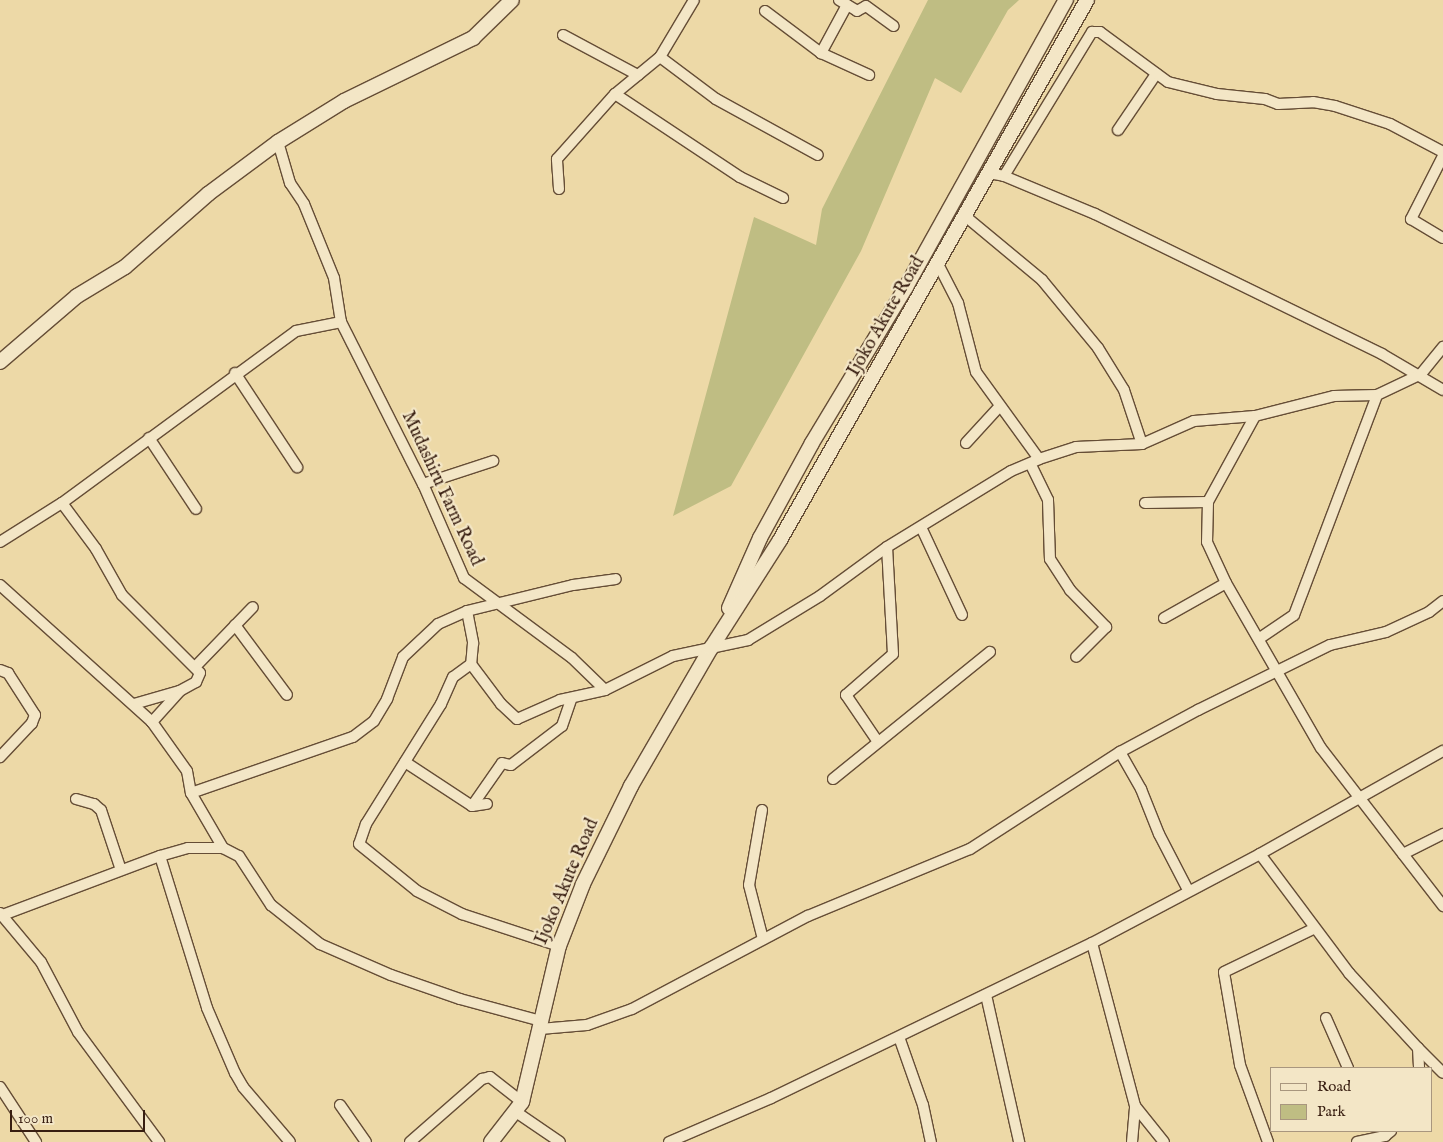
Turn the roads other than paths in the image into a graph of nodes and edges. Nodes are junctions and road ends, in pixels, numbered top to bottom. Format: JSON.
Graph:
{"nodes":[{"id":1,"x":512,"y":0,"type":"edge"},
{"id":2,"x":694,"y":0,"type":"edge"},
{"id":3,"x":1066,"y":0,"type":"edge"},
{"id":4,"x":1087,"y":0,"type":"edge"},
{"id":5,"x":843,"y":3,"type":"edge"},
{"id":6,"x":765,"y":11,"type":"dead end"},
{"id":7,"x":894,"y":26,"type":"dead end"},
{"id":8,"x":563,"y":35,"type":"dead end"},
{"id":9,"x":821,"y":53,"type":"junction"},
{"id":10,"x":660,"y":57,"type":"junction"},
{"id":11,"x":1156,"y":74,"type":"junction"},
{"id":12,"x":638,"y":75,"type":"junction"},
{"id":13,"x":869,"y":75,"type":"dead end"},
{"id":14,"x":615,"y":94,"type":"junction"},
{"id":15,"x":1118,"y":130,"type":"dead end"},
{"id":16,"x":278,"y":142,"type":"junction"},
{"id":17,"x":818,"y":154,"type":"dead end"},
{"id":18,"x":1443,"y":154,"type":"edge"},
{"id":19,"x":989,"y":173,"type":"junction"},
{"id":20,"x":1004,"y":176,"type":"junction"},
{"id":21,"x":559,"y":189,"type":"dead end"},
{"id":22,"x":783,"y":198,"type":"dead end"},
{"id":23,"x":965,"y":216,"type":"junction"},
{"id":24,"x":1443,"y":238,"type":"edge"},
{"id":25,"x":939,"y":266,"type":"junction"},
{"id":26,"x":341,"y":322,"type":"junction"},
{"id":27,"x":1443,"y":348,"type":"edge"},
{"id":28,"x":0,"y":362,"type":"edge"},
{"id":29,"x":234,"y":373,"type":"junction"},
{"id":30,"x":1421,"y":374,"type":"junction"},
{"id":31,"x":1443,"y":390,"type":"edge"},
{"id":32,"x":1377,"y":395,"type":"junction"},
{"id":33,"x":999,"y":407,"type":"junction"},
{"id":34,"x":1255,"y":416,"type":"junction"},
{"id":35,"x":149,"y":438,"type":"junction"},
{"id":36,"x":966,"y":443,"type":"dead end"},
{"id":37,"x":1142,"y":444,"type":"junction"},
{"id":38,"x":493,"y":461,"type":"dead end"},
{"id":39,"x":1035,"y":462,"type":"junction"},
{"id":40,"x":297,"y":467,"type":"dead end"},
{"id":41,"x":423,"y":484,"type":"junction"},
{"id":42,"x":1208,"y":502,"type":"junction"},
{"id":43,"x":62,"y":503,"type":"junction"},
{"id":44,"x":1145,"y":503,"type":"dead end"},
{"id":45,"x":196,"y":509,"type":"dead end"},
{"id":46,"x":921,"y":527,"type":"junction"},
{"id":47,"x":0,"y":542,"type":"edge"},
{"id":48,"x":887,"y":547,"type":"junction"},
{"id":49,"x":616,"y":579,"type":"dead end"},
{"id":50,"x":1226,"y":583,"type":"junction"},
{"id":51,"x":0,"y":585,"type":"edge"},
{"id":52,"x":1443,"y":601,"type":"edge"},
{"id":53,"x":502,"y":605,"type":"junction"},
{"id":54,"x":253,"y":607,"type":"dead end"},
{"id":55,"x":467,"y":611,"type":"junction"},
{"id":56,"x":962,"y":615,"type":"dead end"},
{"id":57,"x":1164,"y":618,"type":"dead end"},
{"id":58,"x":235,"y":625,"type":"junction"},
{"id":59,"x":1260,"y":638,"type":"junction"},
{"id":60,"x":711,"y":648,"type":"junction"},
{"id":61,"x":990,"y":652,"type":"dead end"},
{"id":62,"x":1076,"y":657,"type":"dead end"},
{"id":63,"x":471,"y":664,"type":"junction"},
{"id":64,"x":195,"y":667,"type":"junction"},
{"id":65,"x":0,"y":670,"type":"edge"},
{"id":66,"x":1277,"y":672,"type":"junction"},
{"id":67,"x":604,"y":690,"type":"junction"},
{"id":68,"x":180,"y":691,"type":"junction"},
{"id":69,"x":288,"y":695,"type":"dead end"},
{"id":70,"x":571,"y":700,"type":"junction"},
{"id":71,"x":134,"y":704,"type":"junction"},
{"id":72,"x":152,"y":722,"type":"junction"},
{"id":73,"x":878,"y":742,"type":"junction"},
{"id":74,"x":1443,"y":751,"type":"edge"},
{"id":75,"x":1120,"y":752,"type":"junction"},
{"id":76,"x":0,"y":757,"type":"edge"},
{"id":77,"x":404,"y":762,"type":"junction"},
{"id":78,"x":833,"y":779,"type":"dead end"},
{"id":79,"x":191,"y":793,"type":"junction"},
{"id":80,"x":76,"y":799,"type":"dead end"},
{"id":81,"x":1360,"y":799,"type":"junction"},
{"id":82,"x":487,"y":804,"type":"dead end"},
{"id":83,"x":472,"y":806,"type":"junction"},
{"id":84,"x":762,"y":810,"type":"dead end"},
{"id":85,"x":1443,"y":834,"type":"edge"},
{"id":86,"x":223,"y":848,"type":"junction"},
{"id":87,"x":1260,"y":854,"type":"junction"},
{"id":88,"x":1403,"y":854,"type":"junction"},
{"id":89,"x":160,"y":856,"type":"junction"},
{"id":90,"x":121,"y":870,"type":"junction"},
{"id":91,"x":1188,"y":890,"type":"junction"},
{"id":92,"x":1443,"y":906,"type":"edge"},
{"id":93,"x":0,"y":915,"type":"edge"},
{"id":94,"x":1313,"y":929,"type":"junction"},
{"id":95,"x":763,"y":939,"type":"junction"},
{"id":96,"x":1092,"y":942,"type":"junction"},
{"id":97,"x":559,"y":946,"type":"junction"},
{"id":98,"x":986,"y":995,"type":"junction"},
{"id":99,"x":1326,"y":1018,"type":"dead end"},
{"id":100,"x":540,"y":1025,"type":"junction"},
{"id":101,"x":899,"y":1037,"type":"junction"},
{"id":102,"x":1418,"y":1048,"type":"junction"},
{"id":103,"x":1348,"y":1067,"type":"edge"},
{"id":104,"x":1418,"y":1067,"type":"edge"},
{"id":105,"x":1443,"y":1073,"type":"edge"},
{"id":106,"x":0,"y":1086,"type":"edge"},
{"id":107,"x":340,"y":1105,"type":"dead end"},
{"id":108,"x":1134,"y":1106,"type":"junction"},
{"id":109,"x":519,"y":1107,"type":"junction"},
{"id":110,"x":1383,"y":1135,"type":"edge"},
{"id":111,"x":36,"y":1142,"type":"edge"},
{"id":112,"x":159,"y":1142,"type":"edge"},
{"id":113,"x":290,"y":1142,"type":"edge"},
{"id":114,"x":366,"y":1142,"type":"edge"},
{"id":115,"x":410,"y":1142,"type":"edge"},
{"id":116,"x":491,"y":1142,"type":"edge"},
{"id":117,"x":560,"y":1142,"type":"edge"},
{"id":118,"x":669,"y":1142,"type":"edge"},
{"id":119,"x":931,"y":1142,"type":"edge"},
{"id":120,"x":1019,"y":1142,"type":"edge"},
{"id":121,"x":1132,"y":1142,"type":"edge"},
{"id":122,"x":1164,"y":1142,"type":"edge"},
{"id":123,"x":1268,"y":1142,"type":"edge"},
{"id":124,"x":1357,"y":1142,"type":"edge"}],
"edges":[{"from":1,"to":16,"type":"main road"},
{"from":2,"to":10,"type":"street"},
{"from":3,"to":60,"type":"main road","name":"Ijoko Akute Road"},
{"from":4,"to":19,"type":"main road","name":"Ijoko Akute Road"},
{"from":5,"to":7,"type":"street"},
{"from":5,"to":9,"type":"street"},
{"from":6,"to":9,"type":"street"},
{"from":8,"to":12,"type":"street"},
{"from":9,"to":13,"type":"street"},
{"from":10,"to":12,"type":"street"},
{"from":10,"to":17,"type":"street"},
{"from":11,"to":15,"type":"street"},
{"from":11,"to":18,"type":"street"},
{"from":11,"to":20,"type":"street"},
{"from":12,"to":14,"type":"street"},
{"from":14,"to":21,"type":"street"},
{"from":14,"to":22,"type":"street"},
{"from":16,"to":26,"type":"street","name":"Mudashiru Farm Road"},
{"from":16,"to":28,"type":"main road"},
{"from":18,"to":24,"type":"street"},
{"from":19,"to":20,"type":"street"},
{"from":19,"to":23,"type":"main road","name":"Ijoko Akute Road"},
{"from":20,"to":30,"type":"street"},
{"from":23,"to":25,"type":"main road","name":"Ijoko Akute Road"},
{"from":23,"to":37,"type":"street"},
{"from":25,"to":33,"type":"street"},
{"from":25,"to":60,"type":"main road","name":"Ijoko Akute Road"},
{"from":26,"to":29,"type":"street"},
{"from":26,"to":41,"type":"street","name":"Mudashiru Farm Road"},
{"from":27,"to":30,"type":"street"},
{"from":29,"to":35,"type":"street"},
{"from":29,"to":40,"type":"street"},
{"from":30,"to":31,"type":"street"},
{"from":30,"to":32,"type":"street"},
{"from":32,"to":34,"type":"street"},
{"from":32,"to":59,"type":"street"},
{"from":33,"to":36,"type":"street"},
{"from":33,"to":39,"type":"street"},
{"from":34,"to":37,"type":"street"},
{"from":34,"to":42,"type":"street"},
{"from":35,"to":43,"type":"street"},
{"from":35,"to":45,"type":"street"},
{"from":37,"to":39,"type":"street"},
{"from":38,"to":41,"type":"street"},
{"from":39,"to":46,"type":"street"},
{"from":39,"to":62,"type":"street"},
{"from":41,"to":53,"type":"street","name":"Mudashiru Farm Road"},
{"from":42,"to":44,"type":"street"},
{"from":42,"to":50,"type":"street"},
{"from":43,"to":47,"type":"street"},
{"from":43,"to":64,"type":"street"},
{"from":46,"to":48,"type":"street"},
{"from":46,"to":56,"type":"street"},
{"from":48,"to":60,"type":"street"},
{"from":48,"to":73,"type":"street"},
{"from":49,"to":53,"type":"street"},
{"from":50,"to":57,"type":"street"},
{"from":50,"to":59,"type":"street"},
{"from":51,"to":71,"type":"street"},
{"from":52,"to":66,"type":"street"},
{"from":53,"to":55,"type":"street"},
{"from":53,"to":67,"type":"street","name":"Mudashiru Farm Road"},
{"from":54,"to":58,"type":"street"},
{"from":55,"to":63,"type":"street"},
{"from":55,"to":79,"type":"street"},
{"from":58,"to":64,"type":"street"},
{"from":58,"to":69,"type":"street"},
{"from":59,"to":66,"type":"street"},
{"from":60,"to":67,"type":"street"},
{"from":60,"to":97,"type":"main road","name":"Ijoko Akute Road"},
{"from":61,"to":73,"type":"street"},
{"from":63,"to":70,"type":"street"},
{"from":63,"to":77,"type":"street"},
{"from":64,"to":68,"type":"street"},
{"from":65,"to":76,"type":"street"},
{"from":66,"to":75,"type":"street"},
{"from":66,"to":81,"type":"street"},
{"from":67,"to":70,"type":"street"},
{"from":68,"to":71,"type":"street"},
{"from":68,"to":72,"type":"street"},
{"from":70,"to":83,"type":"street"},
{"from":71,"to":72,"type":"street"},
{"from":72,"to":79,"type":"street"},
{"from":73,"to":78,"type":"street"},
{"from":74,"to":81,"type":"street"},
{"from":75,"to":91,"type":"street"},
{"from":75,"to":95,"type":"street"},
{"from":77,"to":83,"type":"street"},
{"from":77,"to":97,"type":"street"},
{"from":79,"to":86,"type":"street"},
{"from":80,"to":90,"type":"street"},
{"from":81,"to":87,"type":"street"},
{"from":81,"to":88,"type":"street"},
{"from":82,"to":83,"type":"street"},
{"from":84,"to":95,"type":"street"},
{"from":85,"to":88,"type":"street"},
{"from":86,"to":89,"type":"street"},
{"from":86,"to":100,"type":"street"},
{"from":87,"to":91,"type":"street"},
{"from":87,"to":94,"type":"street"},
{"from":88,"to":92,"type":"street"},
{"from":89,"to":90,"type":"street"},
{"from":89,"to":113,"type":"street"},
{"from":90,"to":93,"type":"street"},
{"from":91,"to":96,"type":"street"},
{"from":93,"to":112,"type":"street"},
{"from":94,"to":102,"type":"street"},
{"from":94,"to":123,"type":"street"},
{"from":95,"to":100,"type":"street"},
{"from":96,"to":98,"type":"street"},
{"from":96,"to":108,"type":"street"},
{"from":97,"to":100,"type":"main road","name":"Ijoko Akute Road"},
{"from":98,"to":101,"type":"street"},
{"from":98,"to":120,"type":"street"},
{"from":99,"to":103,"type":"street"},
{"from":100,"to":109,"type":"main road","name":"Ijoko Akute Road"},
{"from":101,"to":118,"type":"street"},
{"from":101,"to":119,"type":"street"},
{"from":102,"to":104,"type":"street"},
{"from":102,"to":105,"type":"street"},
{"from":106,"to":111,"type":"street"},
{"from":107,"to":114,"type":"street"},
{"from":108,"to":121,"type":"street"},
{"from":108,"to":122,"type":"street"},
{"from":109,"to":115,"type":"street"},
{"from":109,"to":116,"type":"main road","name":"Ijoko Akute Road"},
{"from":109,"to":117,"type":"street"},
{"from":110,"to":124,"type":"street"}]}
